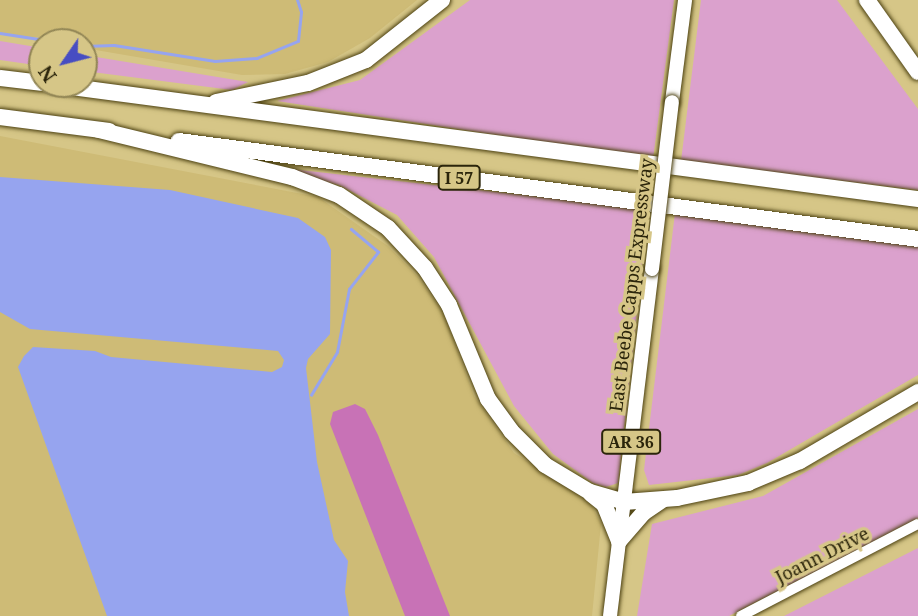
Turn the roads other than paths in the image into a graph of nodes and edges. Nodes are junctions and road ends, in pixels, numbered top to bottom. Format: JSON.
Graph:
{"nodes":[{"id":1,"x":442,"y":0,"type":"edge"},
{"id":2,"x":685,"y":0,"type":"edge"},
{"id":3,"x":867,"y":0,"type":"edge"},
{"id":4,"x":918,"y":72,"type":"edge"},
{"id":5,"x":0,"y":78,"type":"edge"},
{"id":6,"x":28,"y":81,"type":"edge"},
{"id":7,"x":98,"y":91,"type":"edge"},
{"id":8,"x":203,"y":105,"type":"junction"},
{"id":9,"x":0,"y":117,"type":"edge"},
{"id":10,"x":99,"y":130,"type":"junction"},
{"id":11,"x":918,"y":199,"type":"edge"},
{"id":12,"x":918,"y":239,"type":"edge"},
{"id":13,"x":918,"y":393,"type":"edge"},
{"id":14,"x":590,"y":492,"type":"junction"},
{"id":15,"x":665,"y":499,"type":"junction"},
{"id":16,"x":624,"y":502,"type":"junction"},
{"id":17,"x":918,"y":524,"type":"edge"},
{"id":18,"x":619,"y":541,"type":"junction"},
{"id":19,"x":610,"y":616,"type":"edge"},
{"id":20,"x":741,"y":616,"type":"edge"}],
"edges":[{"from":1,"to":8,"type":"highway"},
{"from":2,"to":16,"type":"main road","name":"East Beebe Capps Expressway","number":"AR 36","bridge":true},
{"from":3,"to":4,"type":"highway"},
{"from":5,"to":6,"type":"highway"},
{"from":7,"to":8,"type":"highway","number":"I 57"},
{"from":8,"to":11,"type":"highway","number":"I 57"},
{"from":9,"to":10,"type":"highway","number":"I 57"},
{"from":10,"to":12,"type":"highway","number":"I 57"},
{"from":10,"to":14,"type":"highway"},
{"from":13,"to":15,"type":"highway"},
{"from":14,"to":16,"type":"highway"},
{"from":14,"to":18,"type":"highway"},
{"from":15,"to":16,"type":"highway"},
{"from":15,"to":18,"type":"highway"},
{"from":16,"to":18,"type":"main road","name":"East Beebe Capps Expressway","number":"AR 36"},
{"from":17,"to":20,"type":"street","name":"Joann Drive"},
{"from":18,"to":19,"type":"main road","name":"East Beebe Capps Expressway","number":"AR 36"}]}
